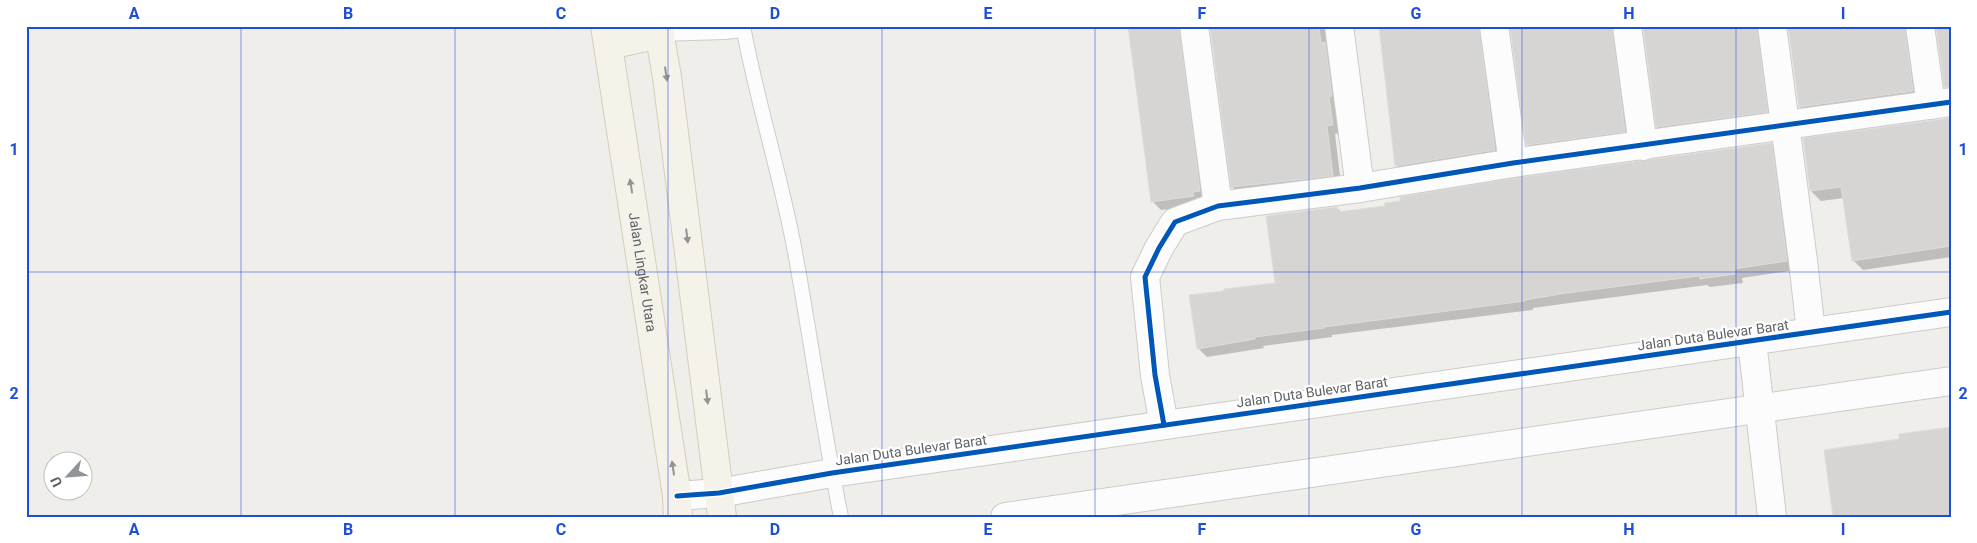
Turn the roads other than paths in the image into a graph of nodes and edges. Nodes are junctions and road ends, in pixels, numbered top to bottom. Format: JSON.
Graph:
{"nodes":[{"id":1,"x":1194,"y":26,"type":"edge"},
{"id":2,"x":1339,"y":26,"type":"edge"},
{"id":3,"x":1494,"y":26,"type":"edge"},
{"id":4,"x":1627,"y":26,"type":"edge"},
{"id":5,"x":1772,"y":26,"type":"edge"},
{"id":6,"x":1920,"y":26,"type":"edge"},
{"id":7,"x":743,"y":28,"type":"edge"},
{"id":8,"x":659,"y":30,"type":"edge"},
{"id":9,"x":607,"y":36,"type":"edge"},
{"id":10,"x":1941,"y":104,"type":"edge"},
{"id":11,"x":1786,"y":126,"type":"junction"},
{"id":12,"x":1643,"y":146,"type":"junction"},
{"id":13,"x":1513,"y":163,"type":"junction"},
{"id":14,"x":1360,"y":188,"type":"junction"},
{"id":15,"x":1218,"y":206,"type":"junction"},
{"id":16,"x":1951,"y":312,"type":"edge"},
{"id":17,"x":1810,"y":332,"type":"junction"},
{"id":18,"x":1753,"y":346,"type":"junction"},
{"id":19,"x":1951,"y":381,"type":"edge"},
{"id":20,"x":1760,"y":401,"type":"junction"},
{"id":21,"x":1164,"y":425,"type":"junction"},
{"id":22,"x":820,"y":475,"type":"junction"},
{"id":23,"x":728,"y":500,"type":"edge"},
{"id":24,"x":678,"y":506,"type":"edge"},
{"id":25,"x":841,"y":517,"type":"edge"},
{"id":26,"x":1004,"y":517,"type":"edge"},
{"id":27,"x":1772,"y":517,"type":"edge"}],
"edges":[{"from":1,"to":15,"type":"street"},
{"from":2,"to":14,"type":"street"},
{"from":3,"to":13,"type":"street"},
{"from":4,"to":12,"type":"street"},
{"from":5,"to":11,"type":"street"},
{"from":6,"to":10,"type":"street"},
{"from":7,"to":8,"type":"lane"},
{"from":7,"to":22,"type":"lane"},
{"from":8,"to":9,"type":"main road"},
{"from":8,"to":23,"type":"main road","one_way":true},
{"from":24,"to":9,"type":"main road","name":"Jalan Lingkar Utara","one_way":true},
{"from":10,"to":11,"type":"street"},
{"from":11,"to":12,"type":"street"},
{"from":11,"to":17,"type":"street"},
{"from":12,"to":13,"type":"street"},
{"from":13,"to":14,"type":"street"},
{"from":14,"to":15,"type":"street"},
{"from":15,"to":21,"type":"street"},
{"from":16,"to":17,"type":"street","name":"Jalan Duta Bulevar Barat"},
{"from":17,"to":18,"type":"street","name":"Jalan Duta Bulevar Barat"},
{"from":18,"to":20,"type":"street"},
{"from":18,"to":21,"type":"street","name":"Jalan Duta Bulevar Barat"},
{"from":19,"to":20,"type":"street"},
{"from":20,"to":26,"type":"street"},
{"from":20,"to":27,"type":"street"},
{"from":21,"to":22,"type":"street","name":"Jalan Duta Bulevar Barat"},
{"from":22,"to":23,"type":"street","name":"Jalan Duta Bulevar Barat"},
{"from":22,"to":25,"type":"lane"},
{"from":23,"to":24,"type":"street","name":"Jalan Duta Bulevar Barat"}]}
